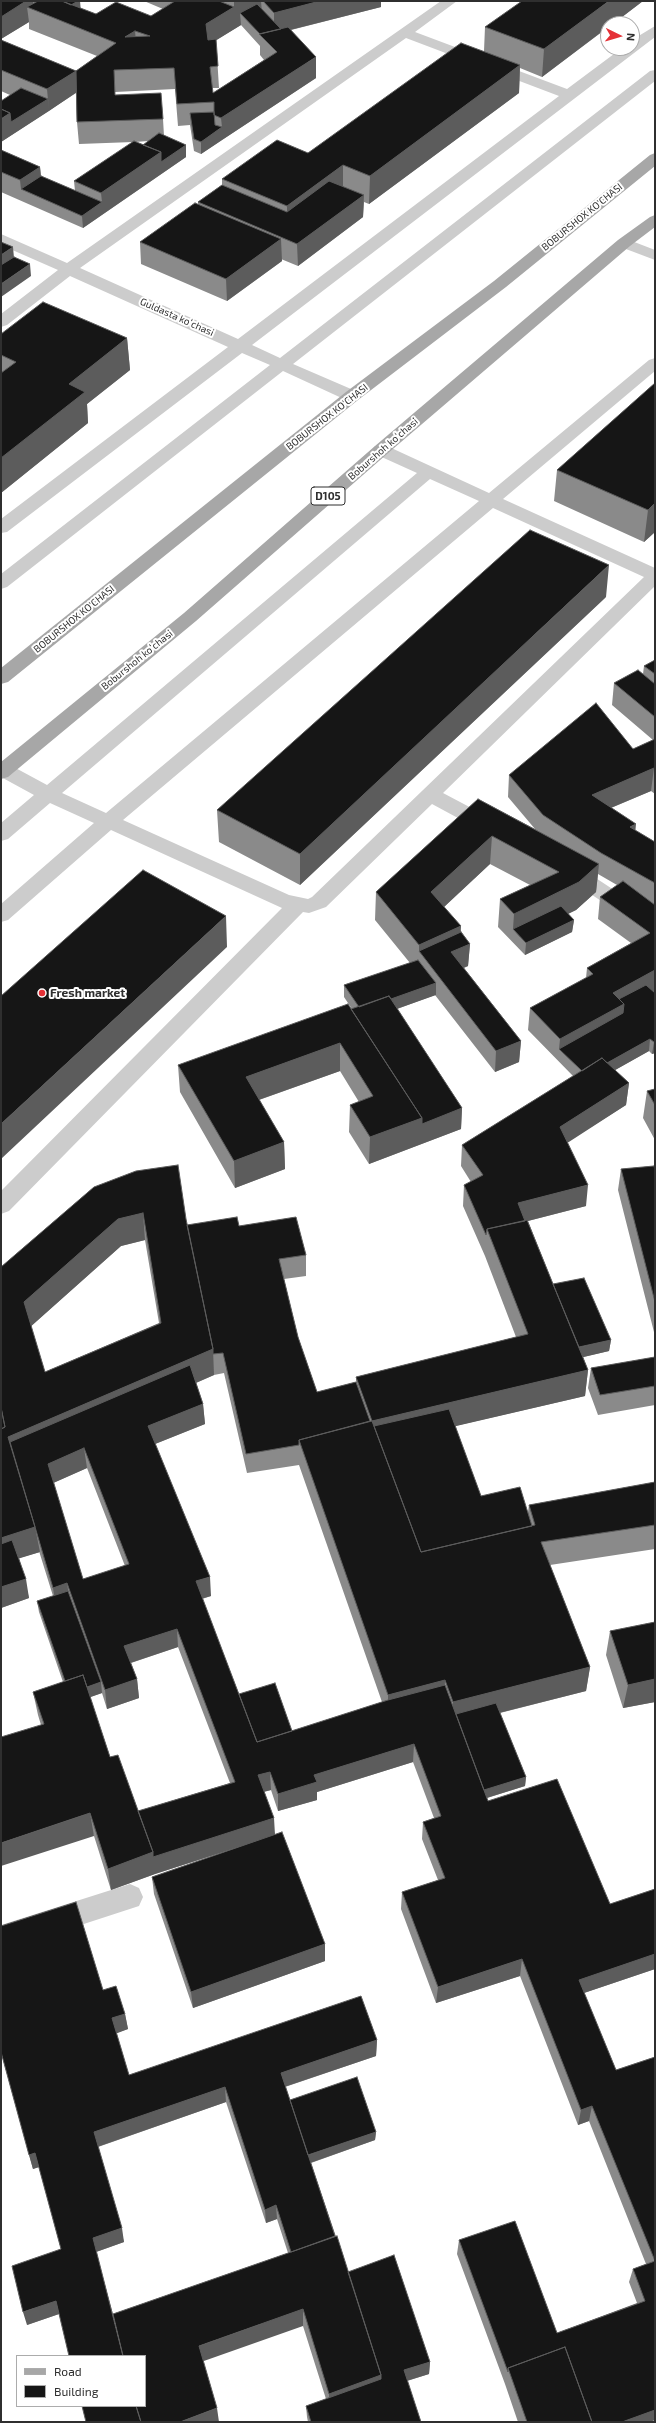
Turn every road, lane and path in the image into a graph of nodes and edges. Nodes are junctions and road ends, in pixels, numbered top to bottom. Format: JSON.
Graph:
{"nodes":[{"id":1,"x":450,"y":1,"type":"edge"},
{"id":2,"x":655,"y":30,"type":"edge"},
{"id":3,"x":405,"y":33,"type":"junction"},
{"id":4,"x":640,"y":41,"type":"edge"},
{"id":5,"x":620,"y":56,"type":"edge"},
{"id":6,"x":655,"y":74,"type":"edge"},
{"id":7,"x":568,"y":96,"type":"junction"},
{"id":8,"x":655,"y":158,"type":"edge"},
{"id":9,"x":655,"y":220,"type":"edge"},
{"id":10,"x":1,"y":239,"type":"edge"},
{"id":11,"x":624,"y":243,"type":"junction"},
{"id":12,"x":655,"y":255,"type":"edge"},
{"id":13,"x":69,"y":270,"type":"junction"},
{"id":14,"x":1,"y":322,"type":"edge"},
{"id":15,"x":240,"y":346,"type":"junction"},
{"id":16,"x":655,"y":363,"type":"edge"},
{"id":17,"x":282,"y":364,"type":"junction"},
{"id":18,"x":352,"y":396,"type":"junction"},
{"id":19,"x":381,"y":450,"type":"junction"},
{"id":20,"x":428,"y":472,"type":"junction"},
{"id":21,"x":491,"y":500,"type":"junction"},
{"id":22,"x":1,"y":528,"type":"edge"},
{"id":23,"x":655,"y":576,"type":"edge"},
{"id":24,"x":1,"y":583,"type":"edge"},
{"id":25,"x":1,"y":678,"type":"edge"},
{"id":26,"x":2,"y":771,"type":"edge"},
{"id":27,"x":48,"y":794,"type":"junction"},
{"id":28,"x":430,"y":794,"type":"junction"},
{"id":29,"x":108,"y":822,"type":"junction"},
{"id":30,"x":1,"y":834,"type":"edge"},
{"id":31,"x":506,"y":836,"type":"edge"},
{"id":32,"x":554,"y":862,"type":"edge"},
{"id":33,"x":297,"y":906,"type":"junction"},
{"id":34,"x":1,"y":915,"type":"edge"},
{"id":35,"x":655,"y":927,"type":"edge"},
{"id":36,"x":1,"y":1205,"type":"edge"},
{"id":37,"x":130,"y":1897,"type":"dead end"},
{"id":38,"x":1,"y":1938,"type":"edge"}],
"edges":[{"from":1,"to":3,"type":"street"},
{"from":2,"to":4,"type":"street"},
{"from":3,"to":7,"type":"street"},
{"from":3,"to":13,"type":"street"},
{"from":5,"to":7,"type":"street"},
{"from":6,"to":17,"type":"street"},
{"from":7,"to":15,"type":"street"},
{"from":8,"to":18,"type":"main road","name":"BOBURSHOX KO'CHASI"},
{"from":9,"to":11,"type":"main road","name":"Boburshoh koʻchasi","number":"D105"},
{"from":10,"to":13,"type":"street","name":"Guldasta koʻchasi"},
{"from":11,"to":12,"type":"street"},
{"from":11,"to":19,"type":"main road","name":"Boburshoh koʻchasi","number":"D105"},
{"from":13,"to":14,"type":"street"},
{"from":13,"to":15,"type":"street","name":"Guldasta koʻchasi"},
{"from":15,"to":17,"type":"street","name":"Guldasta koʻchasi"},
{"from":15,"to":22,"type":"street"},
{"from":16,"to":21,"type":"street"},
{"from":17,"to":18,"type":"street","name":"Guldasta koʻchasi"},
{"from":17,"to":24,"type":"street"},
{"from":18,"to":25,"type":"main road","name":"BOBURSHOX KO'CHASI"},
{"from":19,"to":20,"type":"street"},
{"from":19,"to":26,"type":"main road","name":"Boburshoh koʻchasi","number":"D105"},
{"from":20,"to":21,"type":"street"},
{"from":20,"to":27,"type":"street"},
{"from":21,"to":23,"type":"street"},
{"from":21,"to":29,"type":"street"},
{"from":23,"to":28,"type":"street"},
{"from":26,"to":27,"type":"street"},
{"from":27,"to":29,"type":"street"},
{"from":27,"to":30,"type":"street"},
{"from":28,"to":31,"type":"street"},
{"from":28,"to":33,"type":"street"},
{"from":29,"to":33,"type":"street"},
{"from":29,"to":34,"type":"street"},
{"from":32,"to":35,"type":"street"},
{"from":33,"to":36,"type":"street"},
{"from":37,"to":38,"type":"street"}]}
